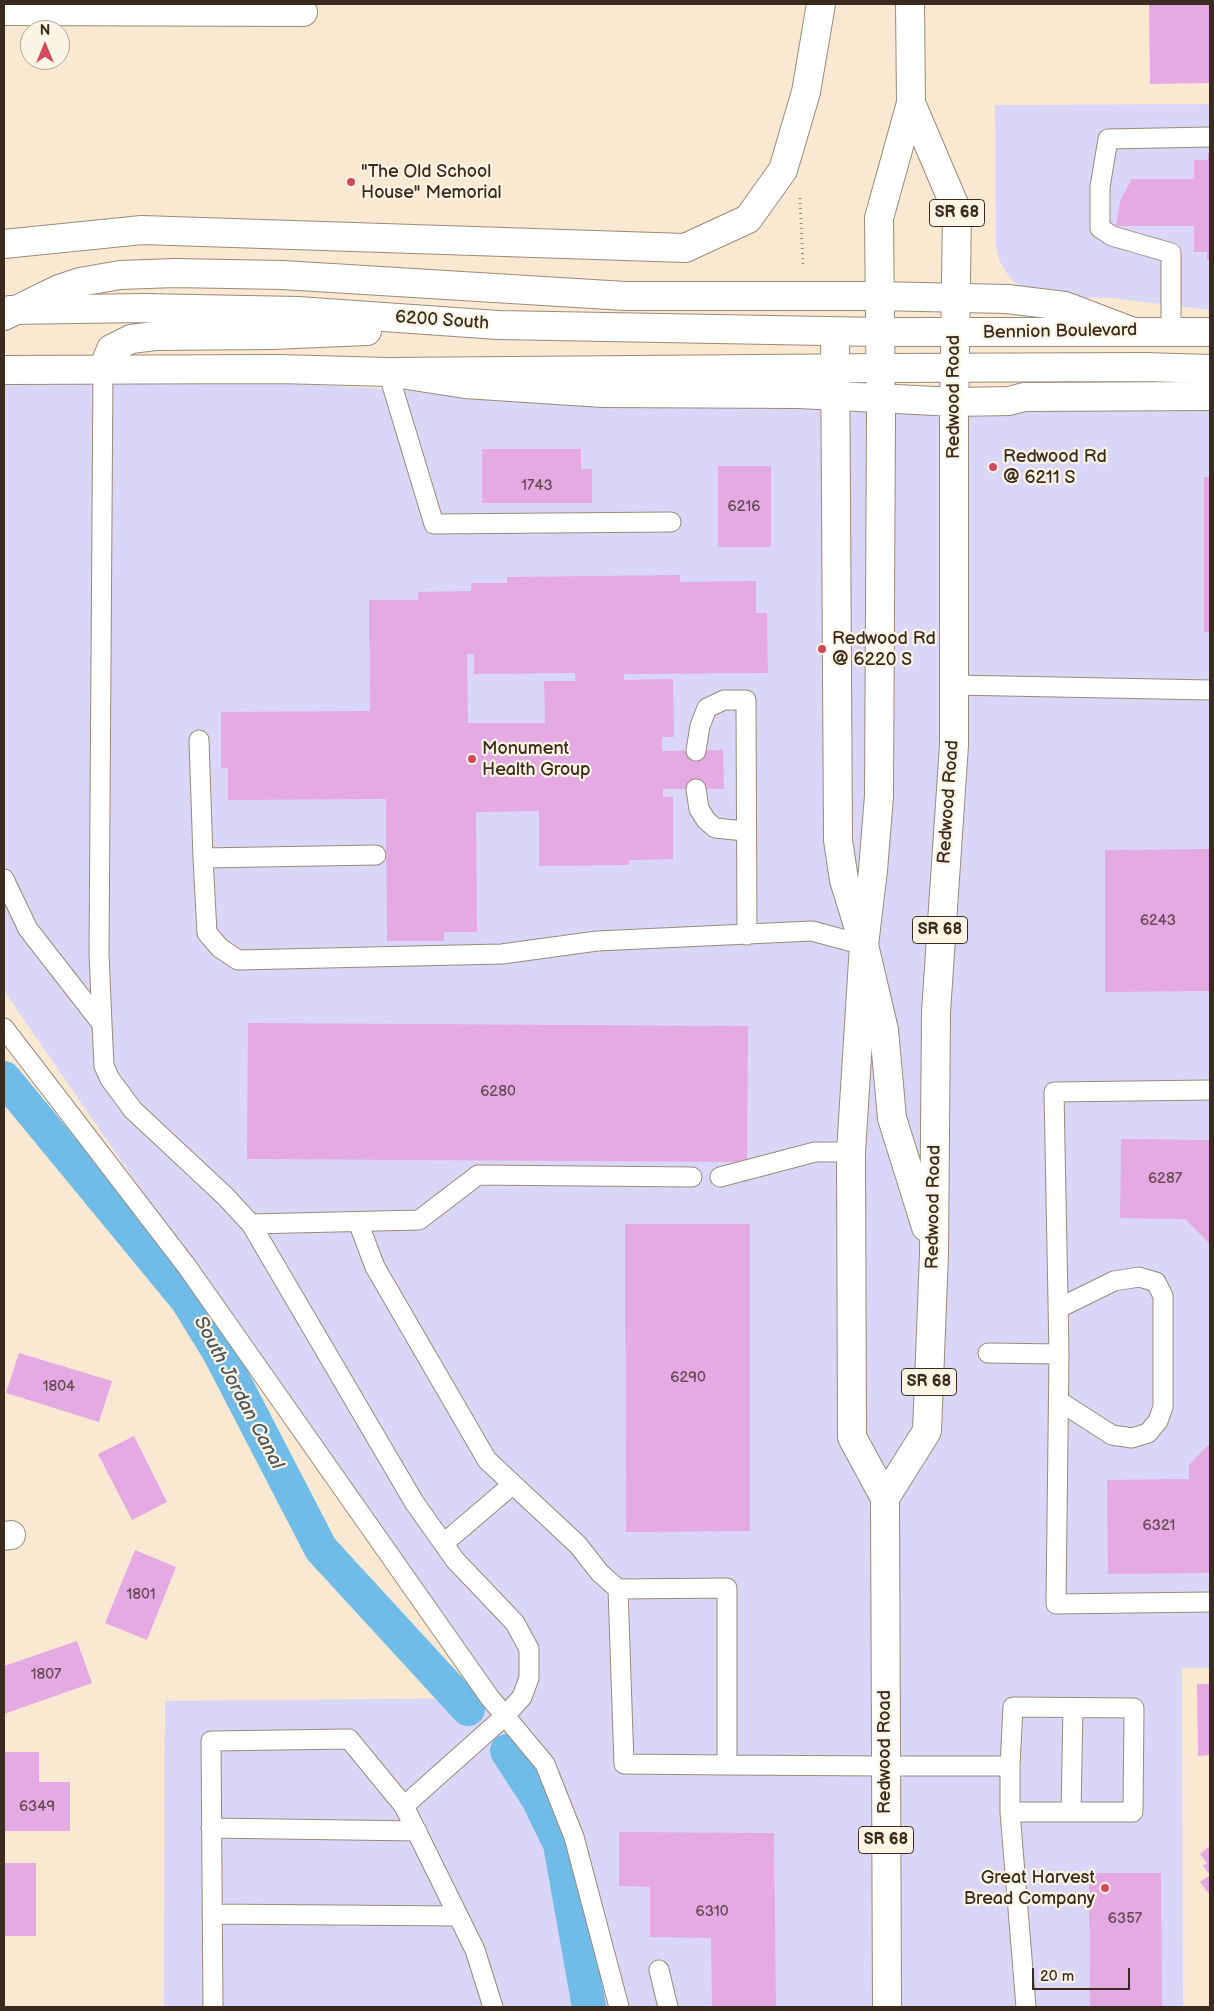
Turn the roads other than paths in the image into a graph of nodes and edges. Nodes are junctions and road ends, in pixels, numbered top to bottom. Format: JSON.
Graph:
{"nodes":[{"id":1,"x":821,"y":4,"type":"edge"},
{"id":2,"x":910,"y":4,"type":"edge"},
{"id":3,"x":4,"y":11,"type":"edge"},
{"id":4,"x":303,"y":12,"type":"dead end"},
{"id":5,"x":911,"y":103,"type":"junction"},
{"id":6,"x":1210,"y":137,"type":"edge"},
{"id":7,"x":4,"y":244,"type":"edge"},
{"id":8,"x":880,"y":296,"type":"junction"},
{"id":9,"x":955,"y":297,"type":"junction"},
{"id":10,"x":8,"y":312,"type":"edge"},
{"id":11,"x":498,"y":325,"type":"junction"},
{"id":12,"x":1131,"y":331,"type":"junction"},
{"id":13,"x":1171,"y":331,"type":"junction"},
{"id":14,"x":835,"y":332,"type":"junction"},
{"id":15,"x":880,"y":332,"type":"junction"},
{"id":16,"x":955,"y":332,"type":"junction"},
{"id":17,"x":1210,"y":332,"type":"edge"},
{"id":18,"x":881,"y":368,"type":"junction"},
{"id":19,"x":835,"y":369,"type":"junction"},
{"id":20,"x":954,"y":369,"type":"junction"},
{"id":21,"x":1210,"y":369,"type":"edge"},
{"id":22,"x":4,"y":370,"type":"edge"},
{"id":23,"x":103,"y":370,"type":"junction"},
{"id":24,"x":388,"y":372,"type":"junction"},
{"id":25,"x":835,"y":396,"type":"junction"},
{"id":26,"x":1210,"y":396,"type":"edge"},
{"id":27,"x":881,"y":399,"type":"junction"},
{"id":28,"x":954,"y":402,"type":"junction"},
{"id":29,"x":671,"y":522,"type":"dead end"},
{"id":30,"x":954,"y":685,"type":"junction"},
{"id":31,"x":1210,"y":690,"type":"edge"},
{"id":32,"x":199,"y":740,"type":"dead end"},
{"id":33,"x":696,"y":750,"type":"dead end"},
{"id":34,"x":696,"y":789,"type":"dead end"},
{"id":35,"x":745,"y":831,"type":"junction"},
{"id":36,"x":376,"y":855,"type":"dead end"},
{"id":37,"x":203,"y":858,"type":"junction"},
{"id":38,"x":4,"y":879,"type":"edge"},
{"id":39,"x":747,"y":935,"type":"junction"},
{"id":40,"x":864,"y":946,"type":"junction"},
{"id":41,"x":102,"y":1024,"type":"junction"},
{"id":42,"x":4,"y":1028,"type":"edge"},
{"id":43,"x":1210,"y":1090,"type":"edge"},
{"id":44,"x":851,"y":1152,"type":"junction"},
{"id":45,"x":692,"y":1177,"type":"dead end"},
{"id":46,"x":720,"y":1177,"type":"dead end"},
{"id":47,"x":358,"y":1222,"type":"junction"},
{"id":48,"x":252,"y":1224,"type":"junction"},
{"id":49,"x":934,"y":1254,"type":"junction"},
{"id":50,"x":1059,"y":1308,"type":"junction"},
{"id":51,"x":988,"y":1353,"type":"dead end"},
{"id":52,"x":1059,"y":1354,"type":"junction"},
{"id":53,"x":1059,"y":1401,"type":"junction"},
{"id":54,"x":512,"y":1485,"type":"junction"},
{"id":55,"x":885,"y":1498,"type":"junction"},
{"id":56,"x":444,"y":1543,"type":"junction"},
{"id":57,"x":618,"y":1589,"type":"junction"},
{"id":58,"x":1210,"y":1602,"type":"edge"},
{"id":59,"x":1073,"y":1708,"type":"junction"},
{"id":60,"x":505,"y":1716,"type":"junction"},
{"id":61,"x":727,"y":1765,"type":"junction"},
{"id":62,"x":885,"y":1766,"type":"junction"},
{"id":63,"x":1010,"y":1766,"type":"junction"},
{"id":64,"x":404,"y":1806,"type":"junction"},
{"id":65,"x":1010,"y":1812,"type":"junction"},
{"id":66,"x":1071,"y":1812,"type":"junction"},
{"id":67,"x":211,"y":1828,"type":"junction"},
{"id":68,"x":416,"y":1831,"type":"junction"},
{"id":69,"x":212,"y":1914,"type":"junction"},
{"id":70,"x":458,"y":1916,"type":"junction"},
{"id":71,"x":659,"y":1970,"type":"dead end"},
{"id":72,"x":213,"y":2007,"type":"edge"},
{"id":73,"x":493,"y":2007,"type":"edge"},
{"id":74,"x":619,"y":2007,"type":"edge"},
{"id":75,"x":668,"y":2007,"type":"edge"},
{"id":76,"x":887,"y":2007,"type":"edge"},
{"id":77,"x":1026,"y":2007,"type":"edge"}],
"edges":[{"from":1,"to":7,"type":"main road"},
{"from":2,"to":5,"type":"main road","name":"Redwood Road","number":"SR 68"},
{"from":3,"to":4,"type":"main road"},
{"from":5,"to":8,"type":"main road","name":"Redwood Road","number":"SR 68"},
{"from":5,"to":9,"type":"main road","name":"Redwood Road","number":"SR 68"},
{"from":6,"to":13,"type":"lane"},
{"from":8,"to":9,"type":"main road"},
{"from":8,"to":10,"type":"main road"},
{"from":8,"to":15,"type":"main road","name":"Redwood Road","number":"SR 68"},
{"from":9,"to":12,"type":"main road"},
{"from":9,"to":16,"type":"main road","name":"Redwood Road","number":"SR 68"},
{"from":10,"to":11,"type":"main road","name":"6200 South"},
{"from":11,"to":14,"type":"main road","name":"6200 South"},
{"from":11,"to":23,"type":"main road"},
{"from":12,"to":13,"type":"main road","name":"Bennion Boulevard"},
{"from":12,"to":16,"type":"main road","name":"Bennion Boulevard"},
{"from":13,"to":17,"type":"main road","name":"Bennion Boulevard"},
{"from":14,"to":15,"type":"main road","name":"6200 South"},
{"from":14,"to":19,"type":"main road"},
{"from":15,"to":16,"type":"main road","name":"Bennion Boulevard"},
{"from":15,"to":18,"type":"main road","name":"Redwood Road","number":"SR 68"},
{"from":16,"to":20,"type":"main road","name":"Redwood Road","number":"SR 68"},
{"from":18,"to":19,"type":"main road"},
{"from":18,"to":20,"type":"main road","name":"Bennion Boulevard"},
{"from":18,"to":27,"type":"main road","name":"Redwood Road","number":"SR 68"},
{"from":19,"to":24,"type":"main road"},
{"from":19,"to":25,"type":"main road"},
{"from":20,"to":21,"type":"main road","name":"Bennion Boulevard"},
{"from":20,"to":28,"type":"main road","name":"Redwood Road","number":"SR 68"},
{"from":22,"to":23,"type":"main road"},
{"from":23,"to":24,"type":"main road"},
{"from":23,"to":41,"type":"lane"},
{"from":24,"to":25,"type":"main road"},
{"from":24,"to":29,"type":"lane"},
{"from":25,"to":27,"type":"main road"},
{"from":25,"to":40,"type":"main road"},
{"from":26,"to":28,"type":"main road"},
{"from":27,"to":28,"type":"main road"},
{"from":27,"to":40,"type":"main road","name":"Redwood Road","number":"SR 68"},
{"from":28,"to":30,"type":"main road","name":"Redwood Road","number":"SR 68"},
{"from":30,"to":31,"type":"lane"},
{"from":30,"to":49,"type":"main road","name":"Redwood Road","number":"SR 68"},
{"from":32,"to":37,"type":"lane"},
{"from":33,"to":35,"type":"lane"},
{"from":34,"to":35,"type":"lane"},
{"from":35,"to":39,"type":"lane"},
{"from":36,"to":37,"type":"lane"},
{"from":37,"to":39,"type":"lane"},
{"from":38,"to":41,"type":"lane"},
{"from":39,"to":40,"type":"lane"},
{"from":40,"to":44,"type":"main road","name":"Redwood Road","number":"SR 68"},
{"from":40,"to":49,"type":"main road"},
{"from":41,"to":48,"type":"lane"},
{"from":42,"to":60,"type":"lane"},
{"from":43,"to":50,"type":"lane"},
{"from":44,"to":46,"type":"lane"},
{"from":44,"to":55,"type":"main road","name":"Redwood Road","number":"SR 68"},
{"from":45,"to":47,"type":"lane"},
{"from":47,"to":48,"type":"lane"},
{"from":47,"to":54,"type":"lane"},
{"from":48,"to":56,"type":"lane"},
{"from":49,"to":55,"type":"main road","name":"Redwood Road","number":"SR 68"},
{"from":50,"to":52,"type":"lane"},
{"from":50,"to":53,"type":"lane"},
{"from":51,"to":52,"type":"lane"},
{"from":52,"to":53,"type":"lane"},
{"from":53,"to":58,"type":"lane"},
{"from":54,"to":56,"type":"lane"},
{"from":54,"to":57,"type":"lane"},
{"from":55,"to":62,"type":"main road","name":"Redwood Road","number":"SR 68"},
{"from":56,"to":60,"type":"lane"},
{"from":57,"to":61,"type":"lane"},
{"from":57,"to":61,"type":"lane"},
{"from":59,"to":63,"type":"lane"},
{"from":59,"to":66,"type":"lane"},
{"from":59,"to":66,"type":"lane"},
{"from":60,"to":64,"type":"lane"},
{"from":60,"to":74,"type":"lane"},
{"from":61,"to":62,"type":"lane"},
{"from":62,"to":63,"type":"lane"},
{"from":62,"to":76,"type":"main road","name":"Redwood Road","number":"SR 68"},
{"from":63,"to":65,"type":"lane"},
{"from":64,"to":67,"type":"lane"},
{"from":64,"to":68,"type":"lane"},
{"from":65,"to":66,"type":"lane"},
{"from":65,"to":77,"type":"lane"},
{"from":67,"to":68,"type":"lane"},
{"from":67,"to":69,"type":"lane"},
{"from":68,"to":70,"type":"lane"},
{"from":69,"to":70,"type":"lane"},
{"from":69,"to":72,"type":"lane"},
{"from":70,"to":73,"type":"lane"},
{"from":71,"to":75,"type":"lane"}]}
